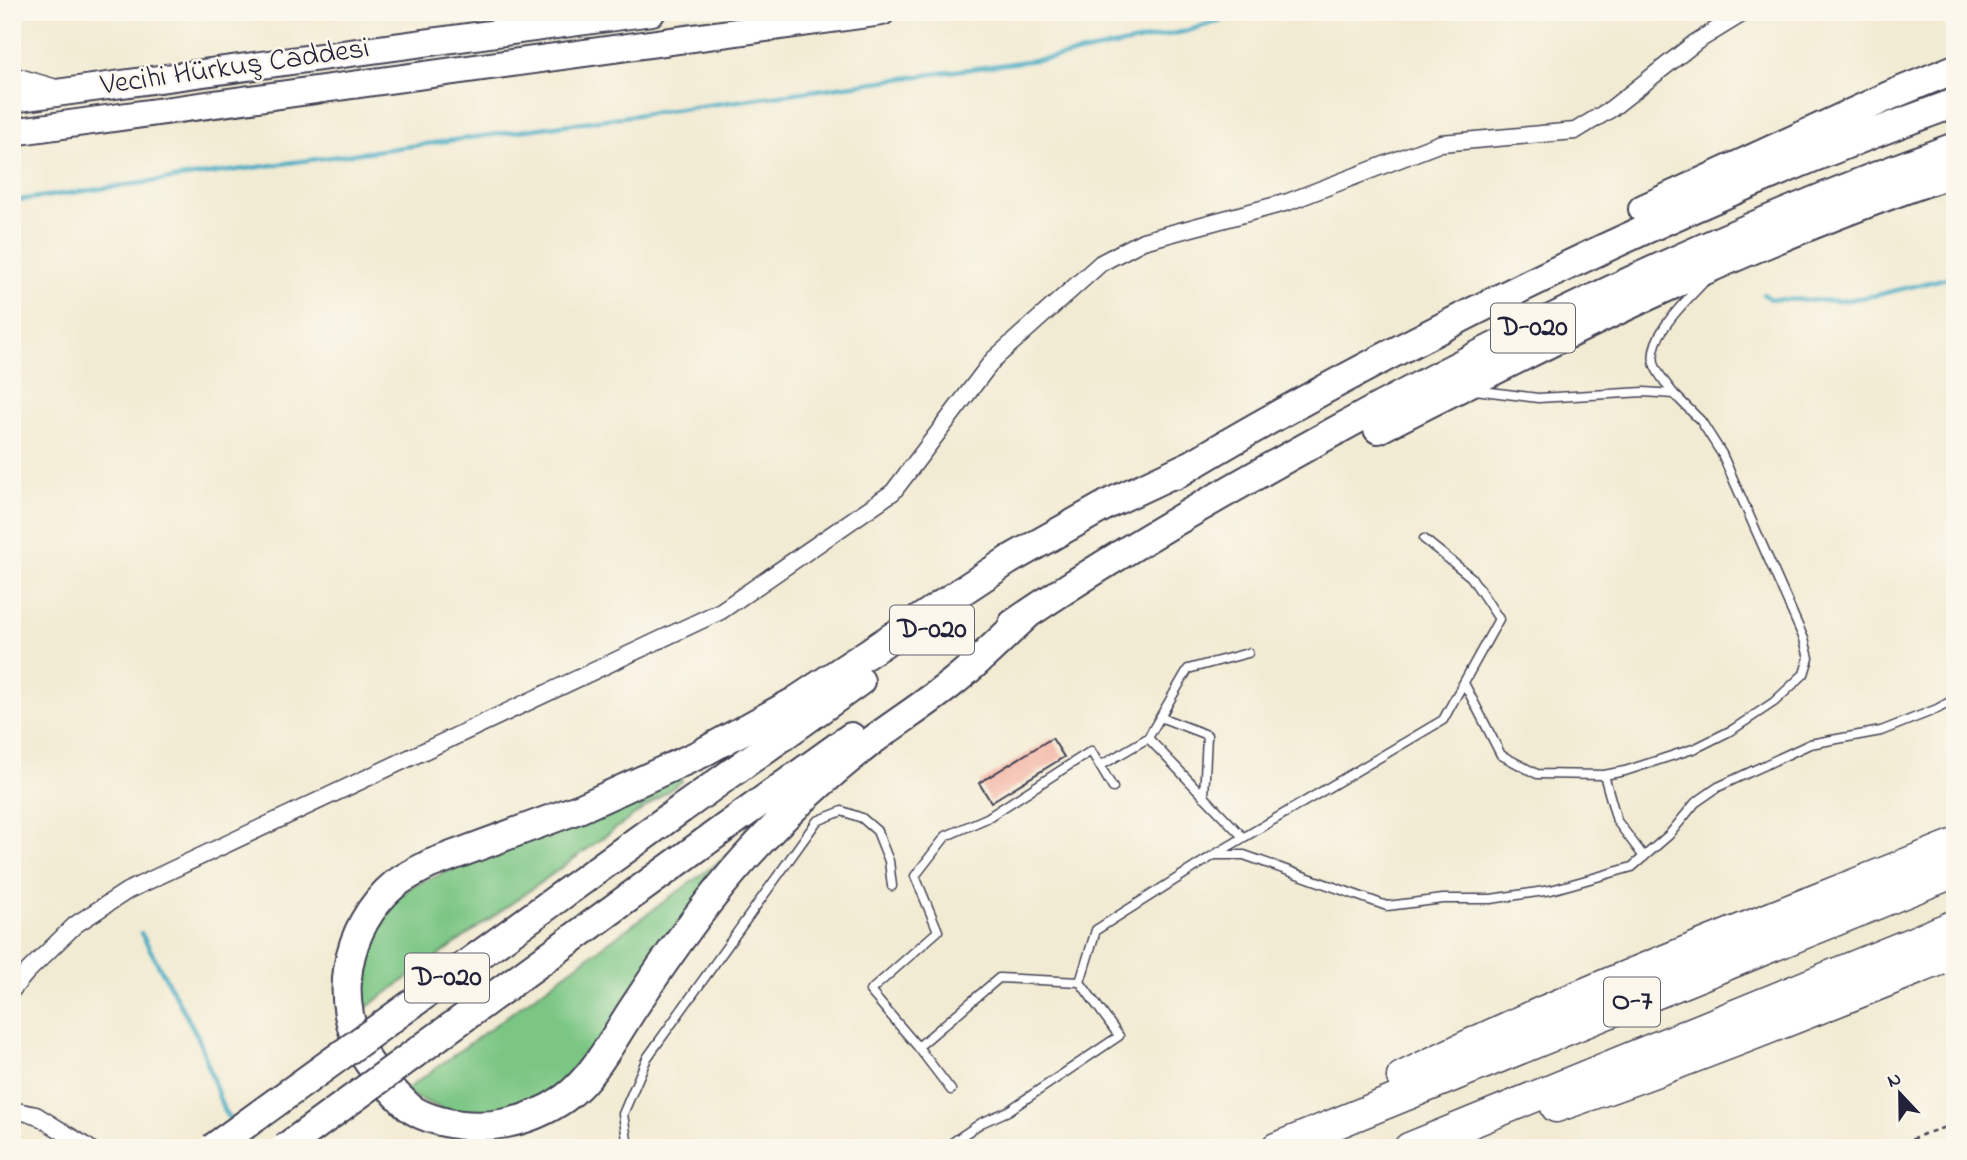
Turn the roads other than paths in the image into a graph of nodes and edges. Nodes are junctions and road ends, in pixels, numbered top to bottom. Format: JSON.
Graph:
{"nodes":[{"id":1,"x":652,"y":12,"type":"edge"},
{"id":2,"x":882,"y":12,"type":"edge"},
{"id":3,"x":1745,"y":12,"type":"edge"},
{"id":4,"x":586,"y":17,"type":"edge"},
{"id":5,"x":1955,"y":69,"type":"edge"},
{"id":6,"x":12,"y":75,"type":"edge"},
{"id":7,"x":97,"y":87,"type":"junction"},
{"id":8,"x":12,"y":99,"type":"edge"},
{"id":9,"x":1955,"y":103,"type":"edge"},
{"id":10,"x":12,"y":132,"type":"edge"},
{"id":11,"x":1955,"y":147,"type":"edge"},
{"id":12,"x":1955,"y":172,"type":"edge"},
{"id":13,"x":1745,"y":252,"type":"junction"},
{"id":14,"x":1457,"y":319,"type":"junction"},
{"id":15,"x":1458,"y":388,"type":"junction"},
{"id":16,"x":1674,"y":394,"type":"junction"},
{"id":17,"x":1191,"y":465,"type":"junction"},
{"id":18,"x":1424,"y":539,"type":"dead end"},
{"id":19,"x":1130,"y":549,"type":"junction"},
{"id":20,"x":1028,"y":614,"type":"junction"},
{"id":21,"x":1248,"y":653,"type":"dead end"},
{"id":22,"x":1464,"y":683,"type":"junction"},
{"id":23,"x":1955,"y":699,"type":"edge"},
{"id":24,"x":1160,"y":717,"type":"junction"},
{"id":25,"x":1148,"y":738,"type":"junction"},
{"id":26,"x":1100,"y":766,"type":"junction"},
{"id":27,"x":1604,"y":775,"type":"junction"},
{"id":28,"x":1112,"y":788,"type":"dead end"},
{"id":29,"x":1204,"y":797,"type":"junction"},
{"id":30,"x":1243,"y":838,"type":"junction"},
{"id":31,"x":1955,"y":844,"type":"edge"},
{"id":32,"x":1214,"y":855,"type":"junction"},
{"id":33,"x":1644,"y":857,"type":"junction"},
{"id":34,"x":1955,"y":872,"type":"edge"},
{"id":35,"x":892,"y":886,"type":"dead end"},
{"id":36,"x":1955,"y":925,"type":"edge"},
{"id":37,"x":1955,"y":954,"type":"edge"},
{"id":38,"x":1080,"y":982,"type":"junction"},
{"id":39,"x":12,"y":990,"type":"edge"},
{"id":40,"x":918,"y":1046,"type":"junction"},
{"id":41,"x":951,"y":1090,"type":"dead end"},
{"id":42,"x":12,"y":1110,"type":"edge"},
{"id":43,"x":1309,"y":1134,"type":"junction"},
{"id":44,"x":89,"y":1148,"type":"edge"},
{"id":45,"x":212,"y":1148,"type":"edge"},
{"id":46,"x":285,"y":1148,"type":"edge"},
{"id":47,"x":637,"y":1148,"type":"edge"},
{"id":48,"x":944,"y":1148,"type":"edge"},
{"id":49,"x":1276,"y":1148,"type":"edge"},
{"id":50,"x":1409,"y":1148,"type":"edge"},
{"id":51,"x":1433,"y":1148,"type":"edge"}],
"edges":[{"from":1,"to":4,"type":"main road","name":"Vecihi Hürkuş Caddesi"},
{"from":2,"to":10,"type":"main road","name":"Vecihi Hürkuş Caddesi"},
{"from":3,"to":39,"type":"street"},
{"from":4,"to":7,"type":"main road","name":"Vecihi Hürkuş Caddesi"},
{"from":5,"to":14,"type":"highway"},
{"from":6,"to":7,"type":"street"},
{"from":7,"to":8,"type":"main road","name":"Vecihi Hürkuş Caddesi"},
{"from":9,"to":14,"type":"highway","number":"D-020"},
{"from":11,"to":19,"type":"highway","number":"D-020"},
{"from":12,"to":13,"type":"highway"},
{"from":13,"to":15,"type":"highway"},
{"from":13,"to":16,"type":"lane"},
{"from":14,"to":17,"type":"highway","number":"D-020"},
{"from":15,"to":16,"type":"lane"},
{"from":15,"to":19,"type":"highway"},
{"from":16,"to":27,"type":"lane"},
{"from":17,"to":20,"type":"highway"},
{"from":17,"to":45,"type":"highway","number":"D-020","bridge":true},
{"from":18,"to":22,"type":"lane"},
{"from":19,"to":20,"type":"highway","number":"D-020"},
{"from":20,"to":46,"type":"highway","number":"D-020","bridge":true},
{"from":21,"to":24,"type":"lane"},
{"from":22,"to":27,"type":"lane"},
{"from":22,"to":30,"type":"lane"},
{"from":23,"to":33,"type":"lane"},
{"from":24,"to":25,"type":"lane"},
{"from":24,"to":29,"type":"lane"},
{"from":25,"to":26,"type":"lane"},
{"from":25,"to":29,"type":"lane"},
{"from":26,"to":28,"type":"lane"},
{"from":26,"to":40,"type":"lane"},
{"from":27,"to":33,"type":"lane"},
{"from":29,"to":30,"type":"lane"},
{"from":30,"to":32,"type":"lane"},
{"from":31,"to":43,"type":"highway"},
{"from":32,"to":33,"type":"lane"},
{"from":32,"to":38,"type":"lane"},
{"from":34,"to":43,"type":"highway","number":"O-7"},
{"from":35,"to":47,"type":"lane"},
{"from":36,"to":50,"type":"highway","number":"O-7"},
{"from":37,"to":51,"type":"highway"},
{"from":38,"to":40,"type":"lane"},
{"from":38,"to":48,"type":"lane"},
{"from":40,"to":41,"type":"lane"},
{"from":42,"to":44,"type":"street"},
{"from":43,"to":49,"type":"highway","number":"O-7"}]}
